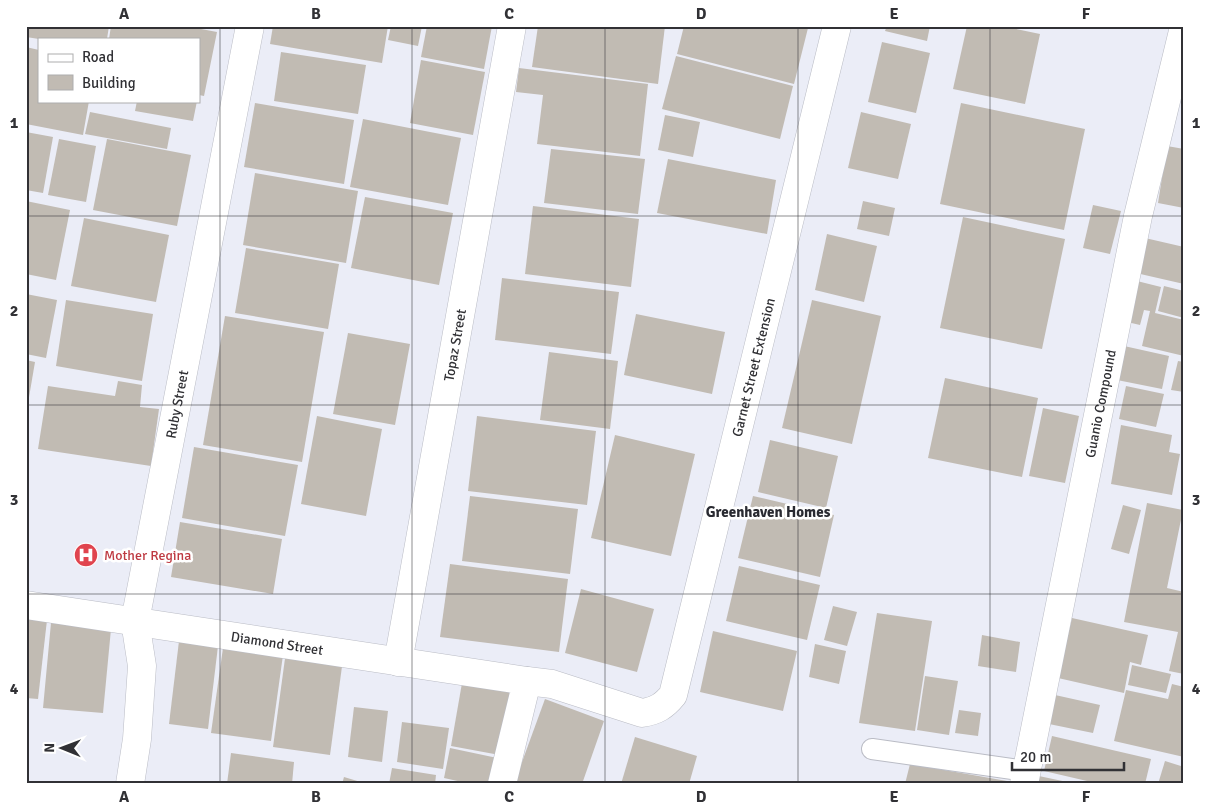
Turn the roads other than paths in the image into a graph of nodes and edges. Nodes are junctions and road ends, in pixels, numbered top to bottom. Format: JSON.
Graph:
{"nodes":[{"id":1,"x":250,"y":26,"type":"edge"},
{"id":2,"x":512,"y":26,"type":"edge"},
{"id":3,"x":837,"y":26,"type":"edge"},
{"id":4,"x":1184,"y":27,"type":"edge"},
{"id":5,"x":26,"y":605,"type":"edge"},
{"id":6,"x":135,"y":621,"type":"junction"},
{"id":7,"x":398,"y":662,"type":"junction"},
{"id":8,"x":527,"y":681,"type":"junction"},
{"id":9,"x":664,"y":705,"type":"joint"},
{"id":10,"x":872,"y":750,"type":"dead end"},
{"id":11,"x":1025,"y":778,"type":"edge"},
{"id":12,"x":130,"y":784,"type":"edge"},
{"id":13,"x":502,"y":784,"type":"edge"}],
"edges":[{"from":1,"to":6,"type":"street","name":"Ruby Street"},
{"from":2,"to":7,"type":"street","name":"Topaz Street"},
{"from":3,"to":9,"type":"street","name":"Garnet Street Extension"},
{"from":4,"to":11,"type":"street","name":"Guanio Compound"},
{"from":5,"to":6,"type":"street","name":"Diamond Street"},
{"from":6,"to":7,"type":"street","name":"Diamond Street"},
{"from":6,"to":12,"type":"street","name":"Ruby Street"},
{"from":7,"to":8,"type":"street","name":"Diamond Street"},
{"from":8,"to":9,"type":"street","name":"Diamond Street"},
{"from":8,"to":13,"type":"street"},
{"from":10,"to":11,"type":"lane"}]}
